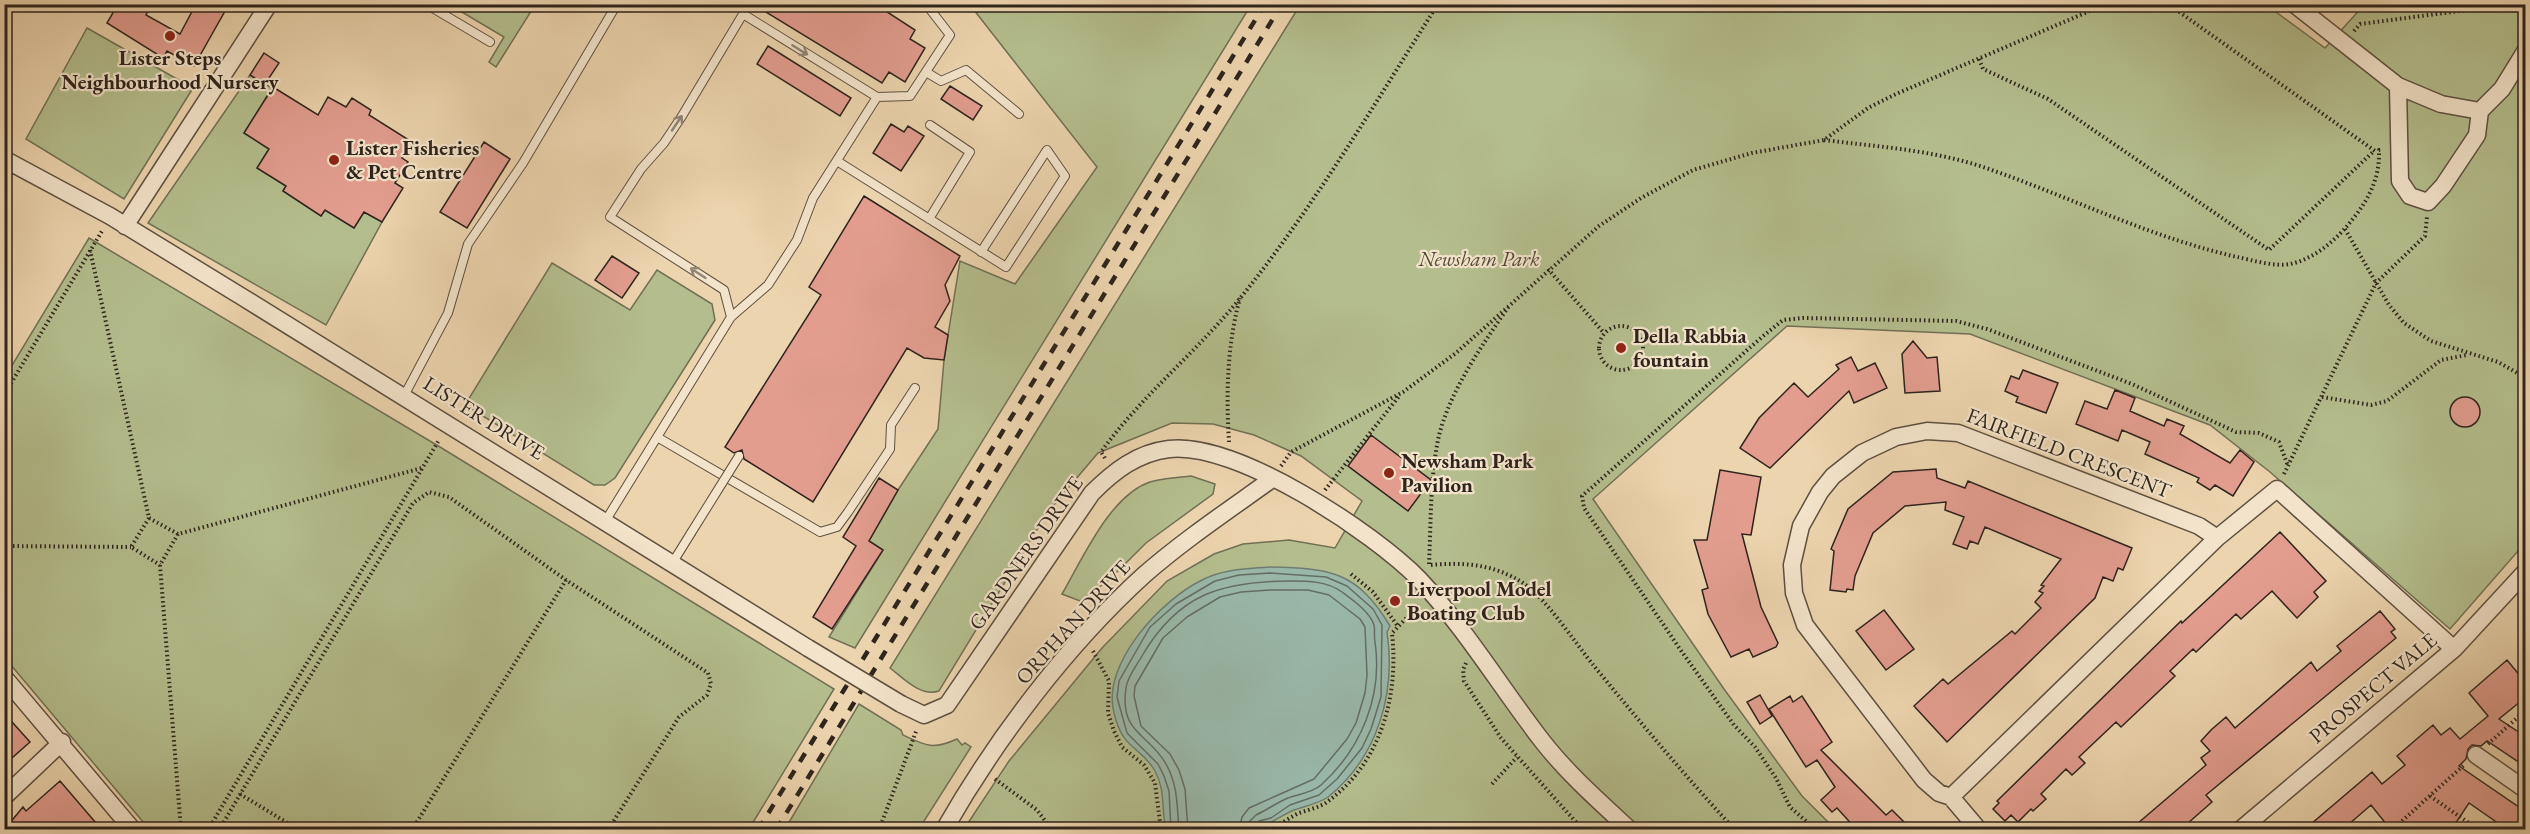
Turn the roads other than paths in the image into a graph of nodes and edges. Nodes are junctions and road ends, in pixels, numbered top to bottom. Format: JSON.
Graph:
{"nodes":[{"id":1,"x":269,"y":4,"type":"edge"},
{"id":2,"x":426,"y":4,"type":"edge"},
{"id":3,"x":617,"y":4,"type":"edge"},
{"id":4,"x":926,"y":4,"type":"edge"},
{"id":5,"x":2294,"y":4,"type":"edge"},
{"id":6,"x":490,"y":42,"type":"dead end"},
{"id":7,"x":2526,"y":50,"type":"edge"},
{"id":8,"x":926,"y":72,"type":"junction"},
{"id":9,"x":2398,"y":86,"type":"junction"},
{"id":10,"x":877,"y":98,"type":"junction"},
{"id":11,"x":2480,"y":111,"type":"junction"},
{"id":12,"x":1018,"y":114,"type":"dead end"},
{"id":13,"x":930,"y":125,"type":"dead end"},
{"id":14,"x":4,"y":159,"type":"edge"},
{"id":15,"x":837,"y":161,"type":"junction"},
{"id":16,"x":928,"y":219,"type":"junction"},
{"id":17,"x":125,"y":226,"type":"junction"},
{"id":18,"x":981,"y":252,"type":"junction"},
{"id":19,"x":731,"y":316,"type":"junction"},
{"id":20,"x":915,"y":388,"type":"dead end"},
{"id":21,"x":404,"y":396,"type":"junction"},
{"id":22,"x":657,"y":437,"type":"junction"},
{"id":23,"x":740,"y":456,"type":"dead end"},
{"id":24,"x":1272,"y":479,"type":"junction"},
{"id":25,"x":606,"y":520,"type":"junction"},
{"id":26,"x":2217,"y":538,"type":"junction"},
{"id":27,"x":673,"y":562,"type":"junction"},
{"id":28,"x":2526,"y":571,"type":"edge"},
{"id":29,"x":2454,"y":649,"type":"junction"},
{"id":30,"x":4,"y":677,"type":"edge"},
{"id":31,"x":930,"y":712,"type":"joint"},
{"id":32,"x":62,"y":742,"type":"junction"},
{"id":33,"x":2475,"y":755,"type":"road end"},
{"id":34,"x":2526,"y":790,"type":"edge"},
{"id":35,"x":4,"y":797,"type":"edge"},
{"id":36,"x":1951,"y":797,"type":"junction"},
{"id":37,"x":1978,"y":829,"type":"edge"},
{"id":38,"x":134,"y":830,"type":"edge"},
{"id":39,"x":944,"y":830,"type":"edge"},
{"id":40,"x":1630,"y":830,"type":"edge"},
{"id":41,"x":2240,"y":830,"type":"edge"}],
"edges":[{"from":1,"to":17,"type":"street"},
{"from":2,"to":6,"type":"lane"},
{"from":3,"to":21,"type":"lane"},
{"from":4,"to":8,"type":"lane"},
{"from":5,"to":9,"type":"street"},
{"from":7,"to":11,"type":"street"},
{"from":8,"to":10,"type":"lane"},
{"from":8,"to":12,"type":"lane"},
{"from":9,"to":11,"type":"street"},
{"from":9,"to":11,"type":"street"},
{"from":10,"to":15,"type":"lane"},
{"from":19,"to":10,"type":"lane","one_way":true},
{"from":13,"to":16,"type":"lane"},
{"from":14,"to":17,"type":"street","name":"LISTER DRIVE"},
{"from":15,"to":16,"type":"lane"},
{"from":15,"to":19,"type":"lane"},
{"from":16,"to":18,"type":"lane"},
{"from":17,"to":21,"type":"street","name":"LISTER DRIVE"},
{"from":18,"to":18,"type":"lane"},
{"from":19,"to":22,"type":"lane"},
{"from":20,"to":22,"type":"lane"},
{"from":21,"to":25,"type":"street","name":"LISTER DRIVE"},
{"from":22,"to":25,"type":"lane"},
{"from":23,"to":27,"type":"lane","bridge":true},
{"from":24,"to":31,"type":"street","name":"GARDNERS DRIVE"},
{"from":24,"to":39,"type":"street","name":"ORPHAN DRIVE"},
{"from":24,"to":40,"type":"street","name":"GARDNERS DRIVE"},
{"from":25,"to":27,"type":"street","name":"LISTER DRIVE"},
{"from":26,"to":29,"type":"street"},
{"from":26,"to":36,"type":"street"},
{"from":26,"to":36,"type":"street","name":"FAIRFIELD CRESCENT"},
{"from":27,"to":31,"type":"street","name":"LISTER DRIVE","bridge":true},
{"from":28,"to":29,"type":"street","name":"PROSPECT VALE"},
{"from":29,"to":41,"type":"street","name":"PROSPECT VALE"},
{"from":30,"to":32,"type":"street"},
{"from":32,"to":35,"type":"street"},
{"from":32,"to":38,"type":"street"},
{"from":33,"to":34,"type":"street"},
{"from":36,"to":37,"type":"street","name":"FAIRFIELD CRESCENT"}]}
